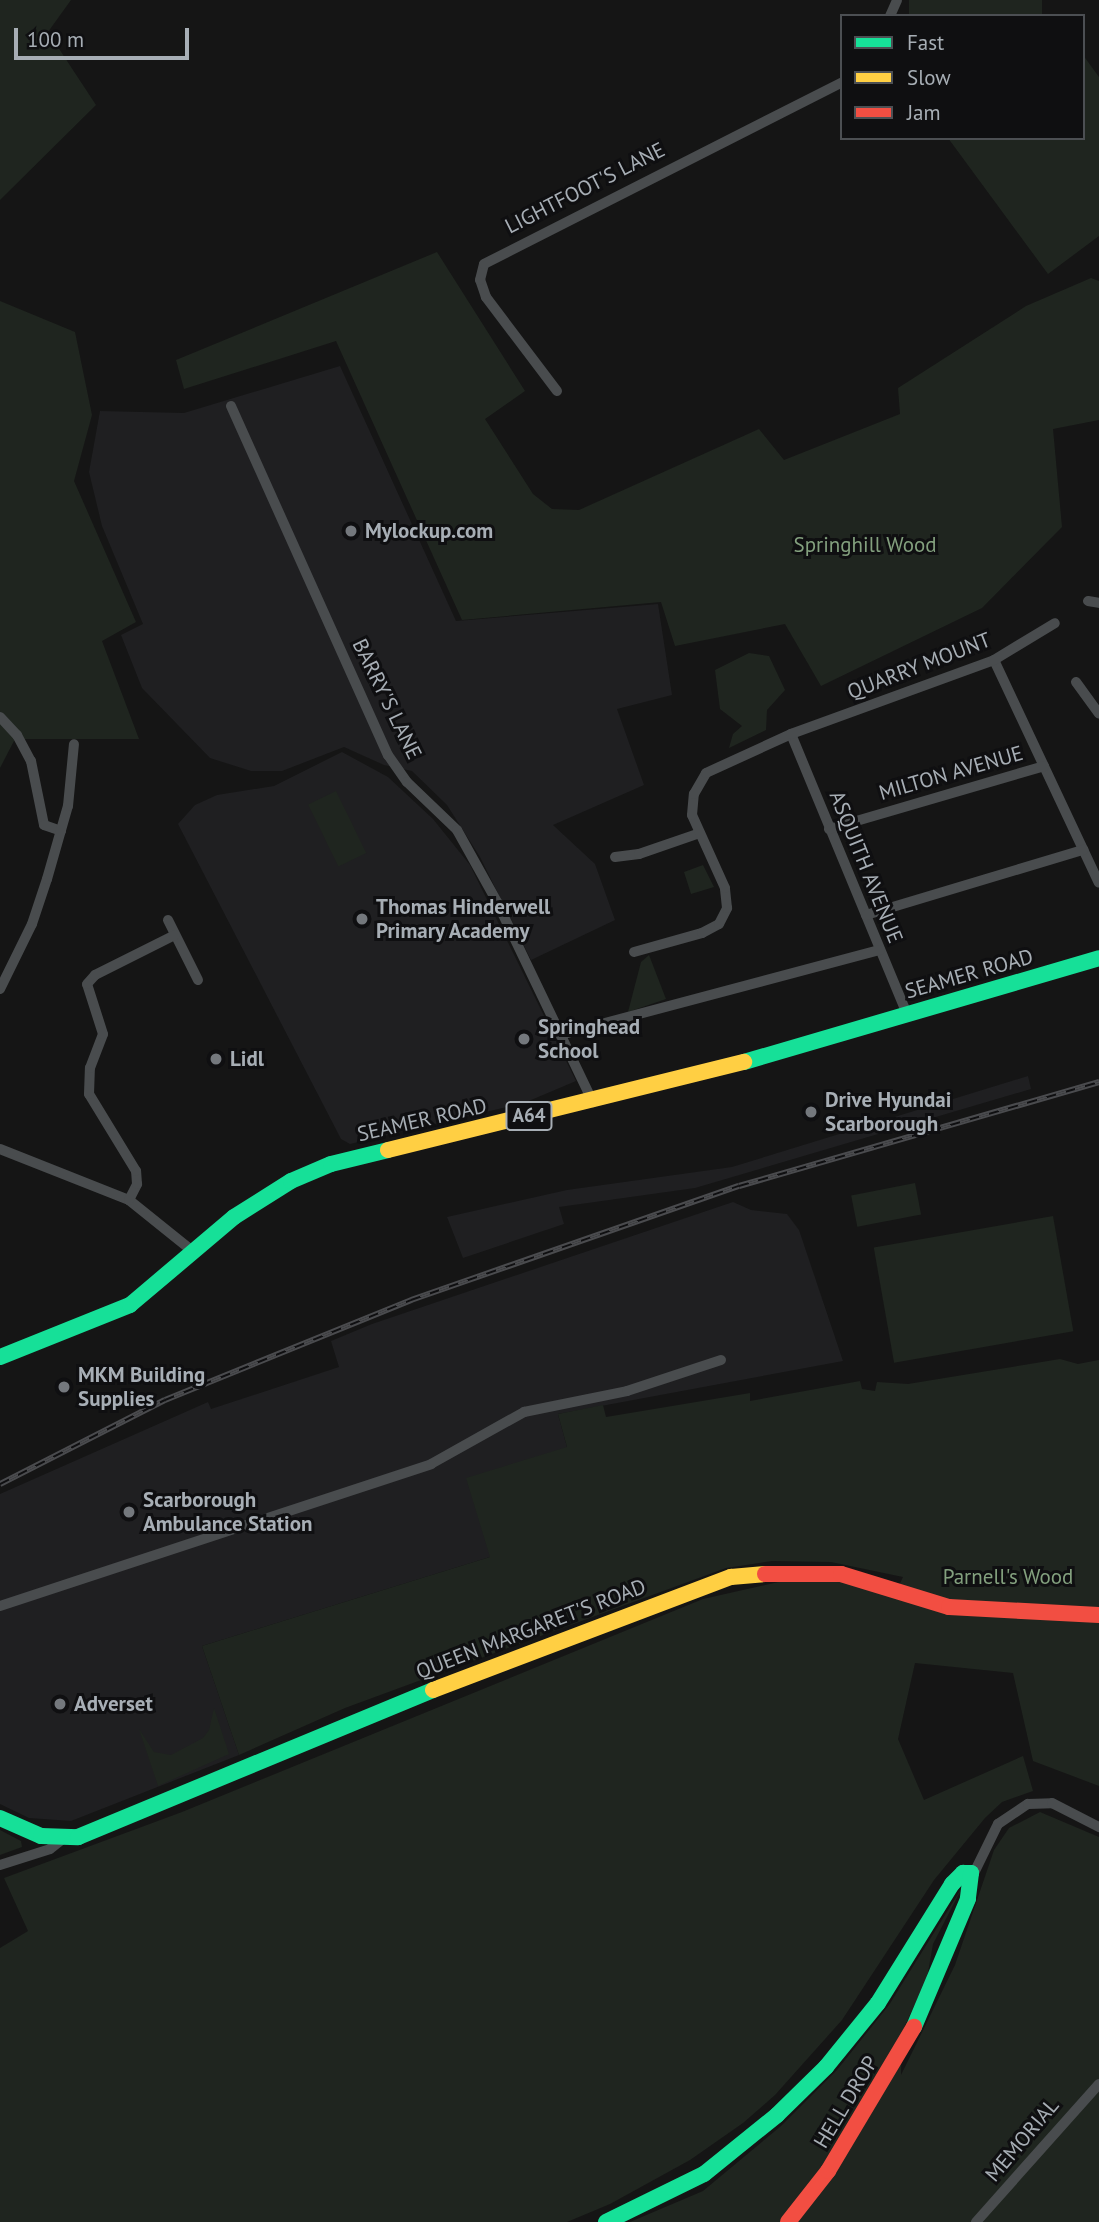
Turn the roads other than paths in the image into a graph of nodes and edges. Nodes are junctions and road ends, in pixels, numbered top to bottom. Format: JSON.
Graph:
{"nodes":[{"id":1,"x":840,"y":83,"type":"edge"},
{"id":2,"x":557,"y":391,"type":"dead end"},
{"id":3,"x":231,"y":406,"type":"dead end"},
{"id":4,"x":1055,"y":623,"type":"dead end"},
{"id":5,"x":994,"y":660,"type":"junction"},
{"id":6,"x":1076,"y":682,"type":"dead end"},
{"id":7,"x":1099,"y":714,"type":"edge"},
{"id":8,"x":0,"y":717,"type":"edge"},
{"id":9,"x":791,"y":734,"type":"junction"},
{"id":10,"x":74,"y":744,"type":"dead end"},
{"id":11,"x":1044,"y":766,"type":"junction"},
{"id":12,"x":829,"y":828,"type":"junction"},
{"id":13,"x":61,"y":831,"type":"junction"},
{"id":14,"x":697,"y":834,"type":"junction"},
{"id":15,"x":1083,"y":850,"type":"junction"},
{"id":16,"x":615,"y":857,"type":"dead end"},
{"id":17,"x":1099,"y":883,"type":"edge"},
{"id":18,"x":866,"y":915,"type":"junction"},
{"id":19,"x":168,"y":920,"type":"dead end"},
{"id":20,"x":175,"y":935,"type":"junction"},
{"id":21,"x":880,"y":950,"type":"junction"},
{"id":22,"x":634,"y":953,"type":"dead end"},
{"id":23,"x":1099,"y":958,"type":"edge"},
{"id":24,"x":198,"y":980,"type":"dead end"},
{"id":25,"x":0,"y":989,"type":"edge"},
{"id":26,"x":907,"y":1014,"type":"junction"},
{"id":27,"x":560,"y":1035,"type":"junction"},
{"id":28,"x":593,"y":1102,"type":"junction"},
{"id":29,"x":0,"y":1149,"type":"edge"},
{"id":30,"x":129,"y":1200,"type":"junction"},
{"id":31,"x":195,"y":1253,"type":"junction"},
{"id":32,"x":0,"y":1357,"type":"edge"},
{"id":33,"x":721,"y":1360,"type":"dead end"},
{"id":34,"x":0,"y":1606,"type":"edge"},
{"id":35,"x":1099,"y":1615,"type":"edge"},
{"id":36,"x":0,"y":1818,"type":"edge"},
{"id":37,"x":1099,"y":1827,"type":"edge"},
{"id":38,"x":64,"y":1838,"type":"junction"},
{"id":39,"x":0,"y":1865,"type":"edge"},
{"id":40,"x":973,"y":1875,"type":"junction"},
{"id":41,"x":1099,"y":2084,"type":"edge"},
{"id":42,"x":606,"y":2222,"type":"edge"},
{"id":43,"x":788,"y":2222,"type":"edge"},
{"id":44,"x":976,"y":2222,"type":"edge"}],
"edges":[{"from":1,"to":2,"type":"street","name":"LIGHTFOOT'S LANE"},
{"from":3,"to":27,"type":"street","name":"BARRY'S LANE"},
{"from":4,"to":5,"type":"street","name":"QUARRY MOUNT"},
{"from":5,"to":9,"type":"street","name":"QUARRY MOUNT"},
{"from":5,"to":11,"type":"street"},
{"from":6,"to":7,"type":"street"},
{"from":8,"to":13,"type":"street"},
{"from":9,"to":12,"type":"street","name":"ASQUITH AVENUE"},
{"from":9,"to":14,"type":"street","name":"QUARRY MOUNT"},
{"from":10,"to":13,"type":"street"},
{"from":11,"to":12,"type":"street","name":"MILTON AVENUE"},
{"from":11,"to":15,"type":"street"},
{"from":12,"to":18,"type":"street","name":"ASQUITH AVENUE"},
{"from":13,"to":25,"type":"street"},
{"from":14,"to":16,"type":"street"},
{"from":14,"to":22,"type":"street"},
{"from":15,"to":17,"type":"street"},
{"from":15,"to":18,"type":"street"},
{"from":18,"to":21,"type":"street","name":"ASQUITH AVENUE"},
{"from":19,"to":20,"type":"street"},
{"from":20,"to":24,"type":"street"},
{"from":20,"to":30,"type":"street"},
{"from":21,"to":26,"type":"street","name":"ASQUITH AVENUE"},
{"from":21,"to":27,"type":"street"},
{"from":23,"to":26,"type":"main road","name":"SEAMER ROAD","number":"A64"},
{"from":26,"to":28,"type":"main road","name":"SEAMER ROAD","number":"A64"},
{"from":27,"to":28,"type":"street","name":"BARRY'S LANE"},
{"from":28,"to":31,"type":"main road","name":"SEAMER ROAD","number":"A64"},
{"from":29,"to":30,"type":"street"},
{"from":30,"to":31,"type":"street"},
{"from":31,"to":32,"type":"main road","name":"SEAMER ROAD","number":"A64"},
{"from":33,"to":34,"type":"street"},
{"from":35,"to":38,"type":"main road","name":"QUEEN MARGARET'S ROAD"},
{"from":36,"to":38,"type":"main road","name":"QUEEN MARGARET'S ROAD"},
{"from":37,"to":40,"type":"street"},
{"from":38,"to":39,"type":"street"},
{"from":40,"to":42,"type":"main road"},
{"from":40,"to":43,"type":"main road","name":"HELL DROP"},
{"from":41,"to":44,"type":"street","name":"MEMORIAL"}]}
